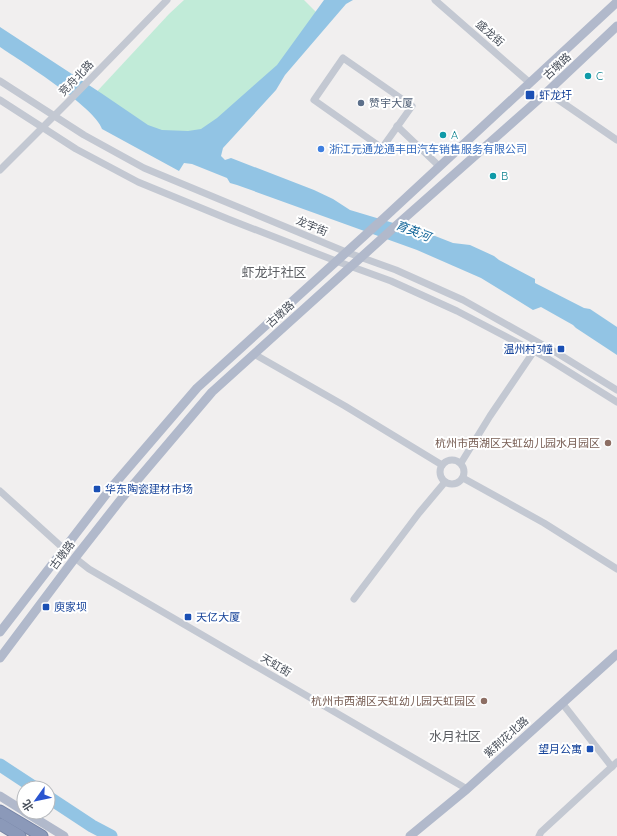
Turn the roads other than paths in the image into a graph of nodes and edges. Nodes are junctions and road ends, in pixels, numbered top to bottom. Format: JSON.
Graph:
{"nodes":[{"id":1,"x":167,"y":0,"type":"edge"},
{"id":2,"x":435,"y":0,"type":"edge"},
{"id":3,"x":617,"y":2,"type":"edge"},
{"id":4,"x":617,"y":26,"type":"edge"},
{"id":5,"x":0,"y":81,"type":"edge"},
{"id":6,"x":530,"y":83,"type":"junction"},
{"id":7,"x":547,"y":92,"type":"junction"},
{"id":8,"x":0,"y":100,"type":"edge"},
{"id":9,"x":54,"y":116,"type":"junction"},
{"id":10,"x":397,"y":126,"type":"junction"},
{"id":11,"x":43,"y":128,"type":"junction"},
{"id":12,"x":617,"y":140,"type":"edge"},
{"id":13,"x":439,"y":166,"type":"junction"},
{"id":14,"x":0,"y":170,"type":"edge"},
{"id":15,"x":346,"y":252,"type":"junction"},
{"id":16,"x":361,"y":257,"type":"junction"},
{"id":17,"x":336,"y":261,"type":"junction"},
{"id":18,"x":351,"y":266,"type":"junction"},
{"id":19,"x":534,"y":351,"type":"junction"},
{"id":20,"x":254,"y":354,"type":"junction"},
{"id":21,"x":617,"y":390,"type":"edge"},
{"id":22,"x":617,"y":402,"type":"edge"},
{"id":23,"x":461,"y":463,"type":"junction"},
{"id":24,"x":442,"y":465,"type":"junction"},
{"id":25,"x":464,"y":478,"type":"junction"},
{"id":26,"x":444,"y":482,"type":"junction"},
{"id":27,"x":0,"y":491,"type":"edge"},
{"id":28,"x":64,"y":549,"type":"junction"},
{"id":29,"x":75,"y":558,"type":"junction"},
{"id":30,"x":617,"y":569,"type":"edge"},
{"id":31,"x":354,"y":599,"type":"dead end"},
{"id":32,"x":0,"y":632,"type":"edge"},
{"id":33,"x":617,"y":654,"type":"edge"},
{"id":34,"x":0,"y":658,"type":"edge"},
{"id":35,"x":562,"y":703,"type":"junction"},
{"id":36,"x":614,"y":764,"type":"edge"},
{"id":37,"x":467,"y":789,"type":"junction"},
{"id":38,"x":0,"y":796,"type":"edge"},
{"id":39,"x":16,"y":806,"type":"edge"},
{"id":40,"x":0,"y":811,"type":"edge"},
{"id":41,"x":38,"y":820,"type":"edge"},
{"id":42,"x":0,"y":824,"type":"edge"},
{"id":43,"x":20,"y":836,"type":"edge"},
{"id":44,"x":42,"y":836,"type":"edge"},
{"id":45,"x":64,"y":836,"type":"edge"},
{"id":46,"x":410,"y":836,"type":"edge"},
{"id":47,"x":540,"y":836,"type":"edge"}],
"edges":[{"from":1,"to":9,"type":"street","name":"竞舟北路"},
{"from":2,"to":6,"type":"street","name":"盛龙街"},
{"from":3,"to":6,"type":"main road","name":"古墩路"},
{"from":4,"to":7,"type":"main road","name":"古墩路"},
{"from":5,"to":9,"type":"street","name":"龙宇街"},
{"from":6,"to":13,"type":"main road","name":"古墩路"},
{"from":7,"to":12,"type":"street"},
{"from":7,"to":16,"type":"main road","name":"古墩路"},
{"from":8,"to":11,"type":"street"},
{"from":9,"to":11,"type":"street","name":"竞舟北路"},
{"from":9,"to":15,"type":"street","name":"龙宇街"},
{"from":10,"to":10,"type":"street"},
{"from":10,"to":13,"type":"street"},
{"from":11,"to":14,"type":"street","name":"竞舟北路"},
{"from":11,"to":17,"type":"street"},
{"from":13,"to":15,"type":"main road","name":"古墩路"},
{"from":15,"to":16,"type":"street","name":"龙宇街"},
{"from":15,"to":17,"type":"main road","name":"古墩路"},
{"from":16,"to":18,"type":"main road","name":"古墩路"},
{"from":16,"to":21,"type":"street","name":"龙宇街"},
{"from":17,"to":18,"type":"street"},
{"from":17,"to":28,"type":"main road","name":"古墩路"},
{"from":18,"to":19,"type":"street"},
{"from":18,"to":20,"type":"main road","name":"古墩路"},
{"from":19,"to":22,"type":"street"},
{"from":19,"to":23,"type":"street"},
{"from":20,"to":24,"type":"street"},
{"from":20,"to":29,"type":"main road","name":"古墩路"},
{"from":23,"to":24,"type":"street"},
{"from":23,"to":25,"type":"street"},
{"from":24,"to":26,"type":"street"},
{"from":25,"to":26,"type":"street"},
{"from":25,"to":30,"type":"street"},
{"from":26,"to":31,"type":"street"},
{"from":27,"to":28,"type":"street"},
{"from":28,"to":32,"type":"main road","name":"古墩路"},
{"from":29,"to":34,"type":"main road","name":"古墩路"},
{"from":29,"to":37,"type":"street","name":"天虹街"},
{"from":33,"to":35,"type":"main road","name":"紫荆花北路"},
{"from":35,"to":36,"type":"street"},
{"from":35,"to":37,"type":"main road","name":"紫荆花北路"},
{"from":36,"to":47,"type":"street"},
{"from":37,"to":46,"type":"main road","name":"紫荆花北路"},
{"from":38,"to":39,"type":"main road"},
{"from":40,"to":44,"type":"highway"},
{"from":41,"to":45,"type":"main road"},
{"from":42,"to":43,"type":"highway"}]}
